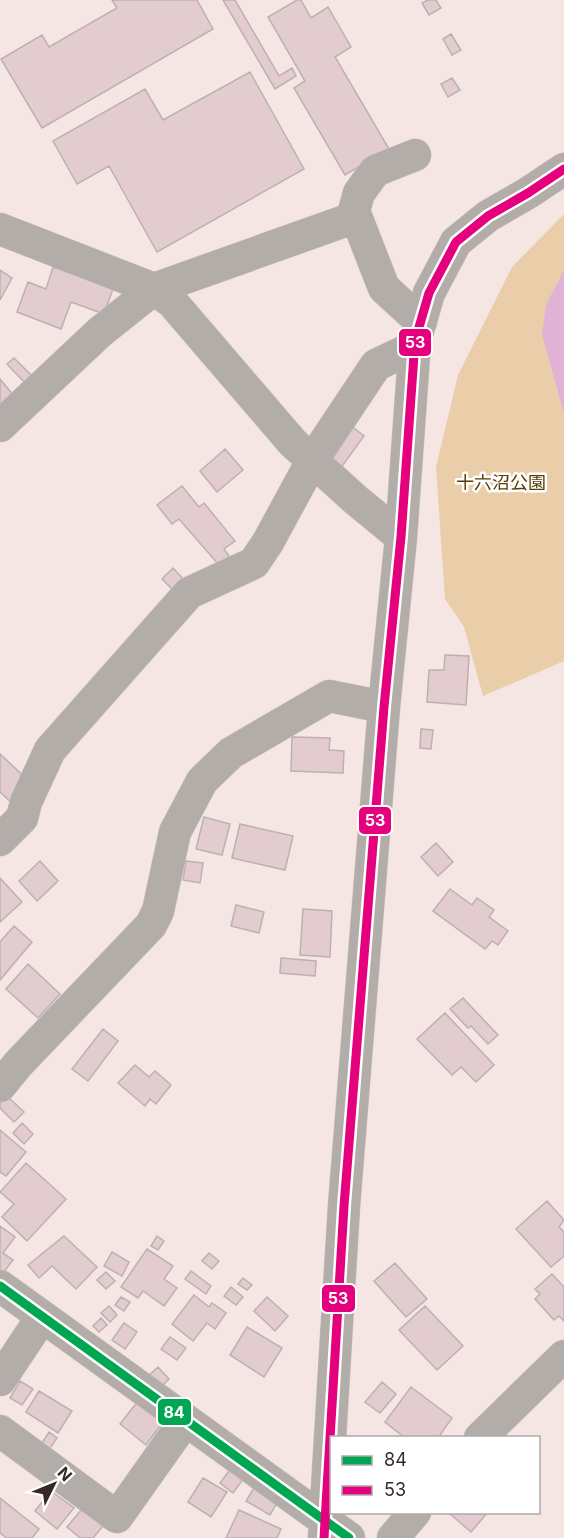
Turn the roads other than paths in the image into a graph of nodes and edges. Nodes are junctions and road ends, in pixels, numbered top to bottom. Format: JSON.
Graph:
{"nodes":[{"id":1,"x":415,"y":155,"type":"dead end"},
{"id":2,"x":564,"y":169,"type":"edge"},
{"id":3,"x":357,"y":217,"type":"junction"},
{"id":4,"x":0,"y":230,"type":"edge"},
{"id":5,"x":154,"y":289,"type":"junction"},
{"id":6,"x":418,"y":334,"type":"junction"},
{"id":7,"x":0,"y":426,"type":"edge"},
{"id":8,"x":312,"y":461,"type":"junction"},
{"id":9,"x":401,"y":537,"type":"junction"},
{"id":10,"x":384,"y":707,"type":"junction"},
{"id":11,"x":6,"y":822,"type":"edge"},
{"id":12,"x":0,"y":1086,"type":"edge"},
{"id":13,"x":0,"y":1286,"type":"edge"},
{"id":14,"x":42,"y":1317,"type":"junction"},
{"id":15,"x":564,"y":1356,"type":"edge"},
{"id":16,"x":0,"y":1380,"type":"edge"},
{"id":17,"x":185,"y":1421,"type":"junction"},
{"id":18,"x":336,"y":1436,"type":"edge"},
{"id":19,"x":481,"y":1436,"type":"edge"},
{"id":20,"x":2,"y":1437,"type":"edge"},
{"id":21,"x":334,"y":1514,"type":"edge"},
{"id":22,"x":413,"y":1514,"type":"edge"},
{"id":23,"x":333,"y":1532,"type":"edge"},
{"id":24,"x":393,"y":1538,"type":"edge"}],
"edges":[{"from":1,"to":3,"type":"street"},
{"from":2,"to":6,"type":"street"},
{"from":3,"to":5,"type":"street"},
{"from":3,"to":6,"type":"street"},
{"from":4,"to":5,"type":"street"},
{"from":5,"to":7,"type":"street"},
{"from":5,"to":8,"type":"street"},
{"from":6,"to":8,"type":"street"},
{"from":6,"to":9,"type":"street"},
{"from":8,"to":9,"type":"street"},
{"from":8,"to":11,"type":"street"},
{"from":9,"to":10,"type":"street"},
{"from":10,"to":12,"type":"street"},
{"from":10,"to":18,"type":"street"},
{"from":13,"to":14,"type":"street"},
{"from":14,"to":16,"type":"street"},
{"from":14,"to":17,"type":"street"},
{"from":15,"to":19,"type":"street"},
{"from":17,"to":20,"type":"street"},
{"from":17,"to":23,"type":"street"},
{"from":21,"to":23,"type":"street"},
{"from":22,"to":24,"type":"street"}]}
